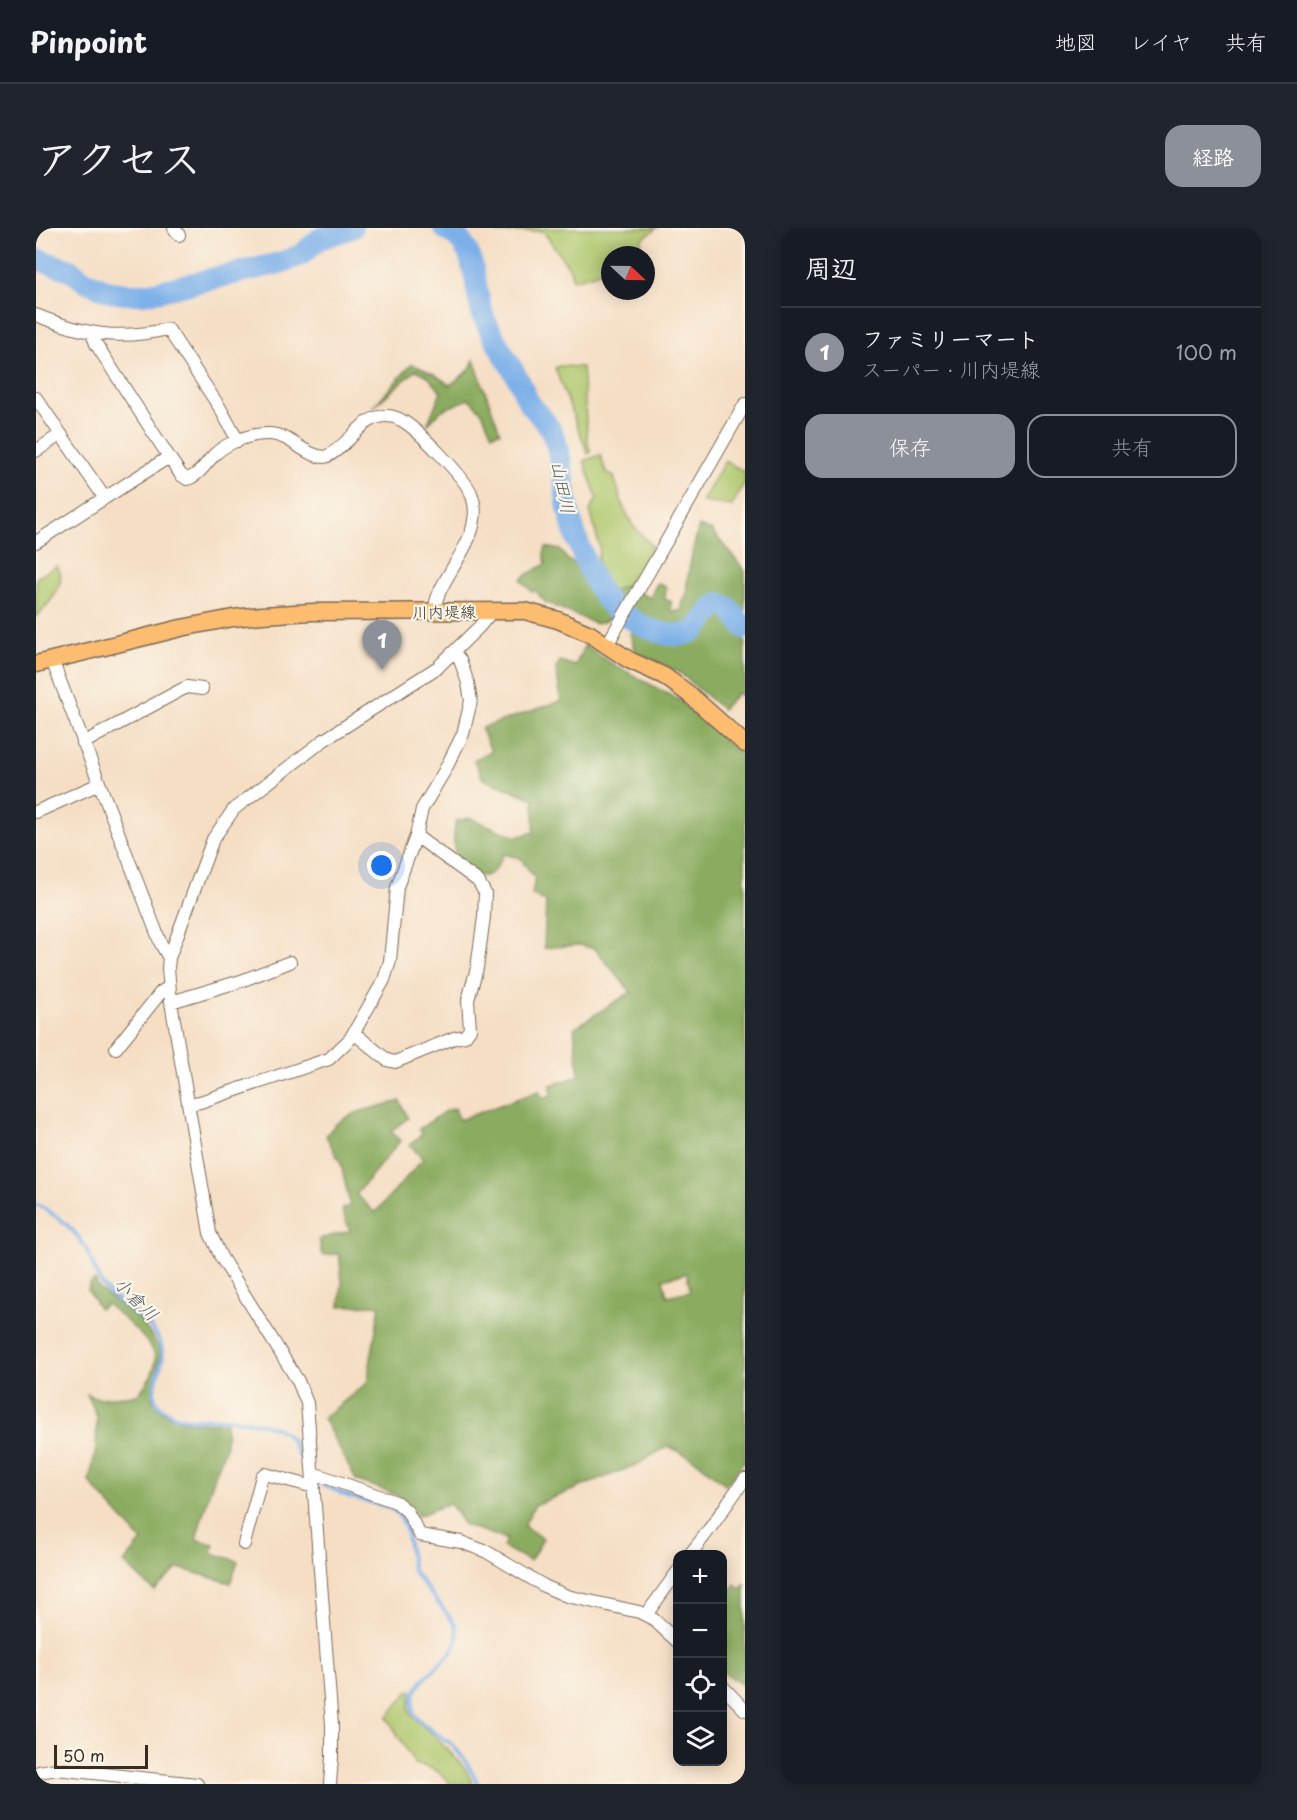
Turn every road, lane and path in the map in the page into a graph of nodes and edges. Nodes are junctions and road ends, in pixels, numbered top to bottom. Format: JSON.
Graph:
{"nodes":[{"id":1,"x":36,"y":315,"type":"edge"},
{"id":2,"x":92,"y":333,"type":"junction"},
{"id":3,"x":36,"y":398,"type":"edge"},
{"id":4,"x":745,"y":404,"type":"edge"},
{"id":5,"x":61,"y":434,"type":"junction"},
{"id":6,"x":238,"y":441,"type":"junction"},
{"id":7,"x":36,"y":451,"type":"edge"},
{"id":8,"x":169,"y":457,"type":"junction"},
{"id":9,"x":104,"y":497,"type":"junction"},
{"id":10,"x":36,"y":542,"type":"edge"},
{"id":11,"x":493,"y":610,"type":"junction"},
{"id":12,"x":435,"y":611,"type":"junction"},
{"id":13,"x":608,"y":645,"type":"junction"},
{"id":14,"x":454,"y":652,"type":"junction"},
{"id":15,"x":44,"y":662,"type":"edge"},
{"id":16,"x":202,"y":689,"type":"dead end"},
{"id":17,"x":84,"y":743,"type":"junction"},
{"id":18,"x":745,"y":744,"type":"edge"},
{"id":19,"x":99,"y":784,"type":"junction"},
{"id":20,"x":36,"y":812,"type":"edge"},
{"id":21,"x":416,"y":836,"type":"junction"},
{"id":22,"x":170,"y":958,"type":"junction"},
{"id":23,"x":290,"y":962,"type":"dead end"},
{"id":24,"x":169,"y":987,"type":"junction"},
{"id":25,"x":171,"y":1002,"type":"junction"},
{"id":26,"x":354,"y":1033,"type":"junction"},
{"id":27,"x":116,"y":1048,"type":"dead end"},
{"id":28,"x":188,"y":1104,"type":"junction"},
{"id":29,"x":313,"y":1473,"type":"junction"},
{"id":30,"x":745,"y":1479,"type":"edge"},
{"id":31,"x":314,"y":1488,"type":"junction"},
{"id":32,"x":244,"y":1544,"type":"dead end"},
{"id":33,"x":693,"y":1550,"type":"edge"},
{"id":34,"x":673,"y":1578,"type":"edge"},
{"id":35,"x":645,"y":1615,"type":"junction"},
{"id":36,"x":673,"y":1637,"type":"edge"},
{"id":37,"x":727,"y":1690,"type":"edge"},
{"id":38,"x":745,"y":1710,"type":"edge"},
{"id":39,"x":38,"y":1770,"type":"edge"},
{"id":40,"x":45,"y":1784,"type":"edge"},
{"id":41,"x":197,"y":1784,"type":"edge"},
{"id":42,"x":330,"y":1784,"type":"edge"}],
"edges":[{"from":1,"to":2,"type":"street"},
{"from":2,"to":6,"type":"street"},
{"from":2,"to":8,"type":"street"},
{"from":3,"to":5,"type":"street"},
{"from":4,"to":13,"type":"street"},
{"from":5,"to":7,"type":"street"},
{"from":5,"to":9,"type":"street"},
{"from":6,"to":8,"type":"street"},
{"from":6,"to":12,"type":"street"},
{"from":8,"to":9,"type":"street"},
{"from":9,"to":10,"type":"street"},
{"from":11,"to":12,"type":"main road","name":"川内堤線"},
{"from":11,"to":13,"type":"main road","name":"川内堤線"},
{"from":11,"to":14,"type":"street"},
{"from":12,"to":15,"type":"main road","name":"川内堤線"},
{"from":13,"to":18,"type":"main road","name":"川内堤線"},
{"from":14,"to":21,"type":"street"},
{"from":14,"to":22,"type":"street"},
{"from":15,"to":17,"type":"street"},
{"from":16,"to":17,"type":"street"},
{"from":17,"to":19,"type":"street"},
{"from":19,"to":20,"type":"street"},
{"from":19,"to":22,"type":"street"},
{"from":21,"to":26,"type":"street"},
{"from":21,"to":26,"type":"street"},
{"from":22,"to":24,"type":"street"},
{"from":23,"to":25,"type":"street"},
{"from":24,"to":25,"type":"street"},
{"from":24,"to":27,"type":"street"},
{"from":25,"to":28,"type":"street"},
{"from":26,"to":28,"type":"street"},
{"from":28,"to":29,"type":"street"},
{"from":29,"to":31,"type":"street"},
{"from":29,"to":35,"type":"street"},
{"from":30,"to":33,"type":"street"},
{"from":31,"to":32,"type":"street"},
{"from":31,"to":42,"type":"street"},
{"from":34,"to":35,"type":"street"},
{"from":35,"to":36,"type":"street"},
{"from":37,"to":38,"type":"street"},
{"from":39,"to":40,"type":"street"},
{"from":39,"to":41,"type":"street"}]}
